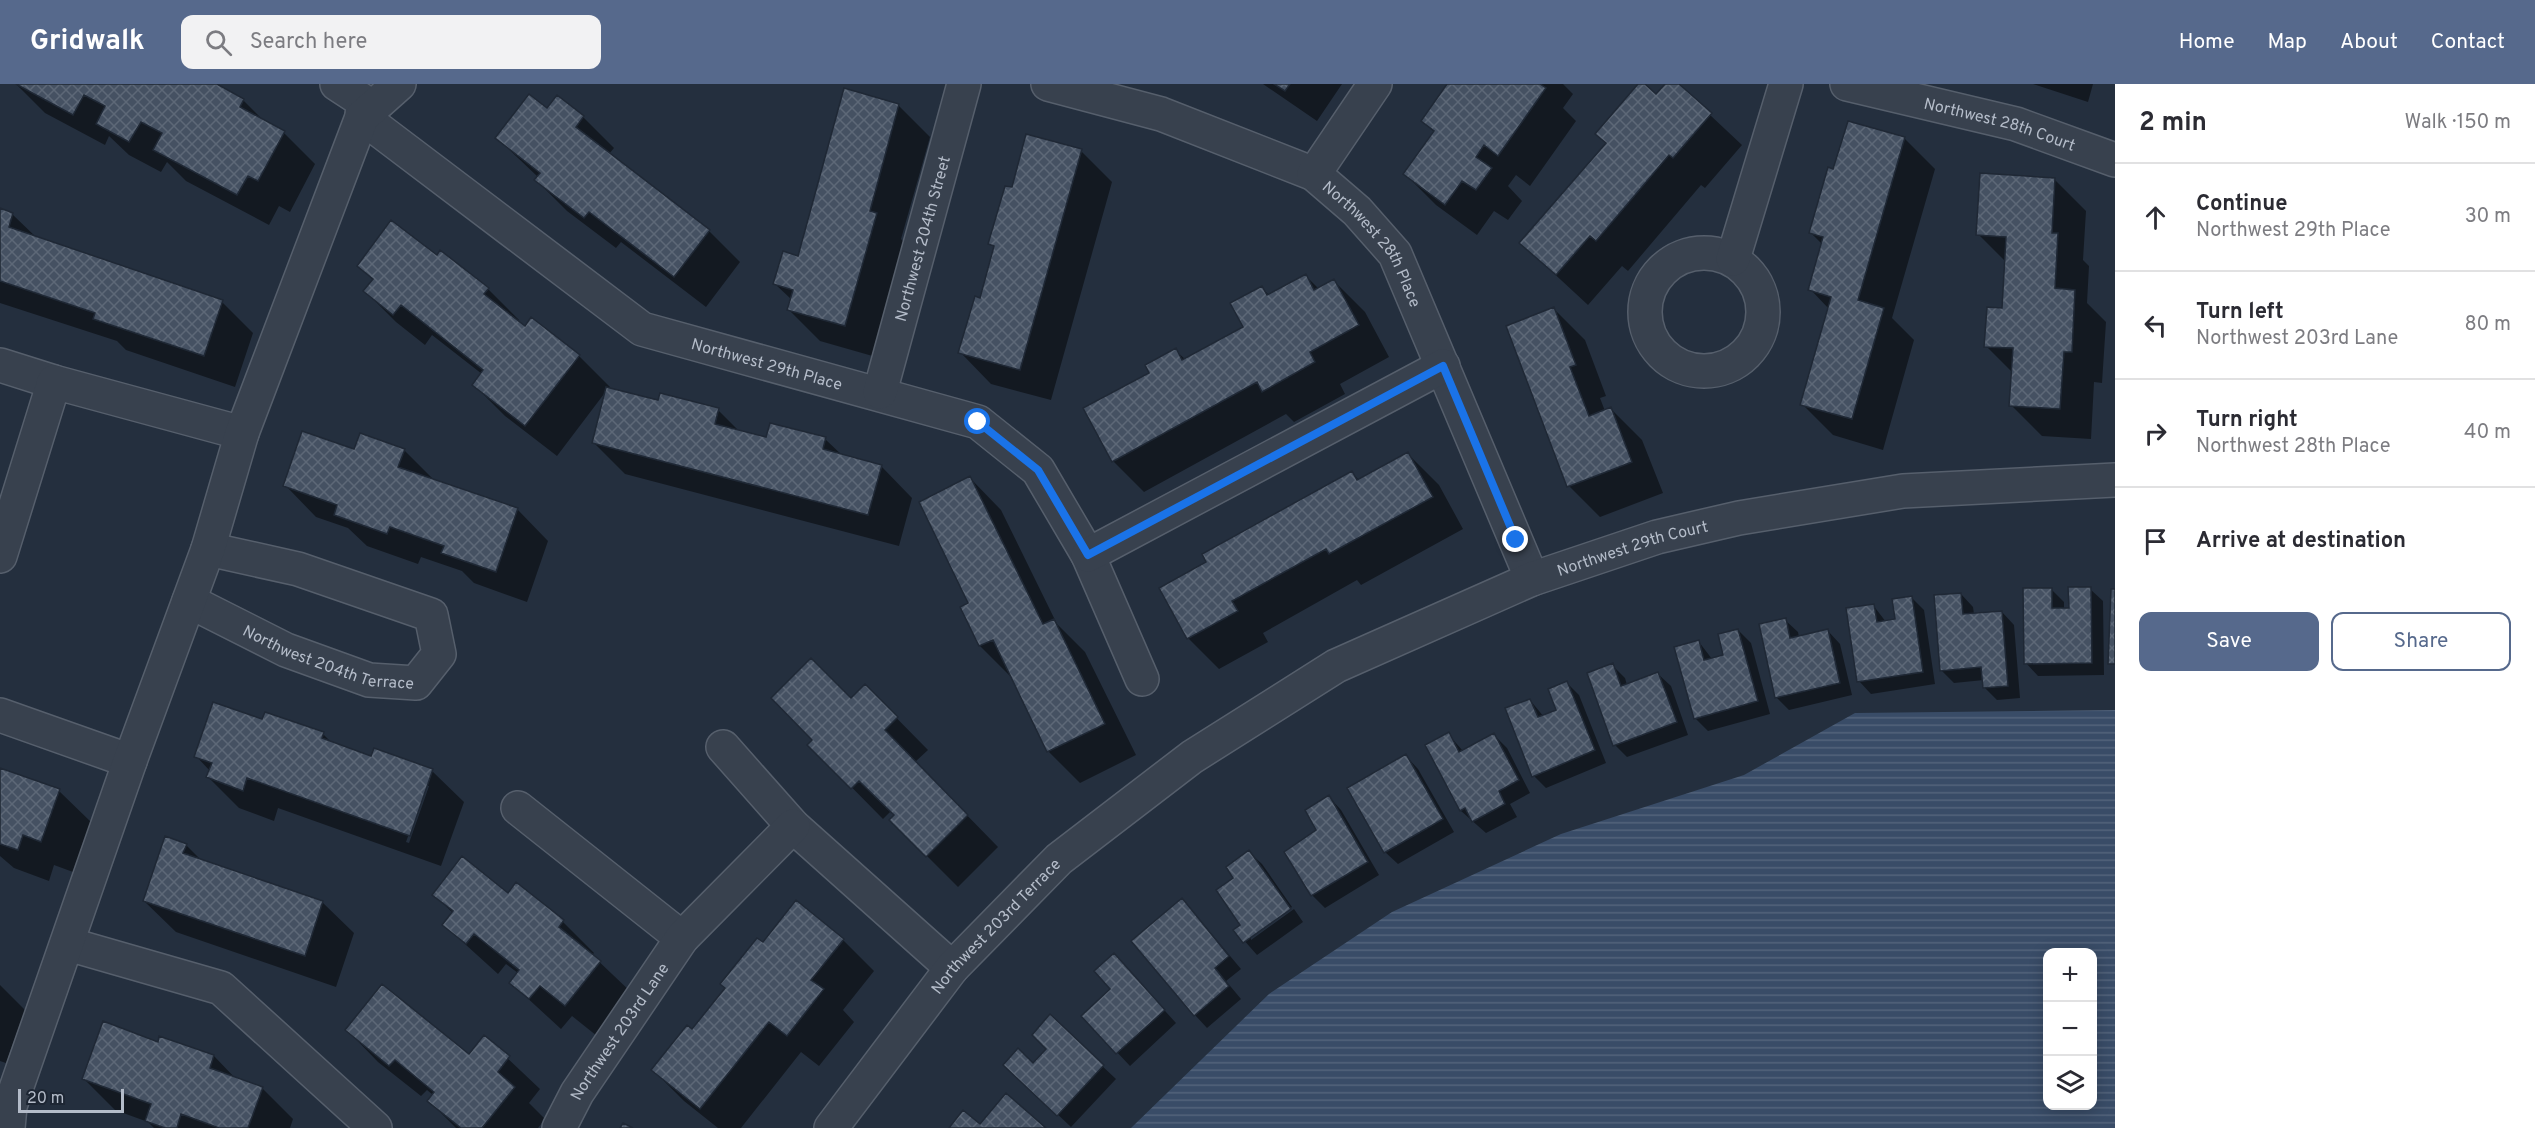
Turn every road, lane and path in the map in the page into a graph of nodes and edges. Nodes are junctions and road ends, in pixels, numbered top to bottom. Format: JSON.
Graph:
{"nodes":[{"id":1,"x":337,"y":84,"type":"edge"},
{"id":2,"x":399,"y":84,"type":"edge"},
{"id":3,"x":964,"y":84,"type":"edge"},
{"id":4,"x":1048,"y":84,"type":"edge"},
{"id":5,"x":1375,"y":84,"type":"edge"},
{"id":6,"x":1786,"y":84,"type":"edge"},
{"id":7,"x":1847,"y":84,"type":"edge"},
{"id":8,"x":362,"y":117,"type":"junction"},
{"id":9,"x":2115,"y":160,"type":"edge"},
{"id":10,"x":1314,"y":174,"type":"junction"},
{"id":11,"x":1733,"y":259,"type":"dead end"},
{"id":12,"x":0,"y":365,"type":"edge"},
{"id":13,"x":1443,"y":366,"type":"junction"},
{"id":14,"x":54,"y":382,"type":"junction"},
{"id":15,"x":880,"y":392,"type":"junction"},
{"id":16,"x":242,"y":433,"type":"junction"},
{"id":17,"x":2115,"y":480,"type":"edge"},
{"id":18,"x":208,"y":549,"type":"junction"},
{"id":19,"x":1088,"y":555,"type":"junction"},
{"id":20,"x":0,"y":556,"type":"edge"},
{"id":21,"x":1532,"y":579,"type":"junction"},
{"id":22,"x":189,"y":601,"type":"junction"},
{"id":23,"x":1142,"y":679,"type":"dead end"},
{"id":24,"x":0,"y":715,"type":"edge"},
{"id":25,"x":723,"y":747,"type":"dead end"},
{"id":26,"x":1192,"y":757,"type":"joint"},
{"id":27,"x":130,"y":761,"type":"junction"},
{"id":28,"x":518,"y":808,"type":"dead end"},
{"id":29,"x":793,"y":826,"type":"junction"},
{"id":30,"x":682,"y":938,"type":"junction"},
{"id":31,"x":68,"y":944,"type":"junction"},
{"id":32,"x":952,"y":968,"type":"junction"},
{"id":33,"x":6,"y":1112,"type":"edge"},
{"id":34,"x":375,"y":1128,"type":"edge"},
{"id":35,"x":559,"y":1128,"type":"edge"},
{"id":36,"x":831,"y":1128,"type":"edge"}],
"edges":[{"from":1,"to":8,"type":"street","name":"Northwest 29th Place"},
{"from":2,"to":8,"type":"street"},
{"from":3,"to":15,"type":"street","name":"Northwest 204th Street"},
{"from":4,"to":10,"type":"street","name":"Northwest 28th Place"},
{"from":5,"to":10,"type":"street"},
{"from":6,"to":11,"type":"street"},
{"from":7,"to":9,"type":"street","name":"Northwest 28th Court"},
{"from":8,"to":15,"type":"street","name":"Northwest 29th Place"},
{"from":8,"to":16,"type":"street"},
{"from":10,"to":13,"type":"street","name":"Northwest 28th Place"},
{"from":12,"to":14,"type":"street"},
{"from":13,"to":19,"type":"street"},
{"from":13,"to":21,"type":"street","name":"Northwest 28th Place"},
{"from":14,"to":16,"type":"street"},
{"from":14,"to":20,"type":"street"},
{"from":15,"to":19,"type":"street","name":"Northwest 29th Place"},
{"from":16,"to":18,"type":"street"},
{"from":17,"to":21,"type":"street","name":"Northwest 29th Court"},
{"from":18,"to":22,"type":"street"},
{"from":18,"to":22,"type":"street","name":"Northwest 204th Terrace"},
{"from":19,"to":23,"type":"street","name":"Northwest 29th Place"},
{"from":21,"to":26,"type":"street","name":"Northwest 29th Court"},
{"from":22,"to":27,"type":"street"},
{"from":24,"to":27,"type":"street"},
{"from":25,"to":29,"type":"street"},
{"from":26,"to":32,"type":"street","name":"Northwest 203rd Terrace"},
{"from":27,"to":31,"type":"street"},
{"from":28,"to":30,"type":"street"},
{"from":29,"to":30,"type":"street","name":"Northwest 203rd Lane"},
{"from":29,"to":32,"type":"street"},
{"from":30,"to":35,"type":"street","name":"Northwest 203rd Lane"},
{"from":31,"to":33,"type":"street"},
{"from":31,"to":34,"type":"street"},
{"from":32,"to":36,"type":"street","name":"Northwest 203rd Terrace"}]}
